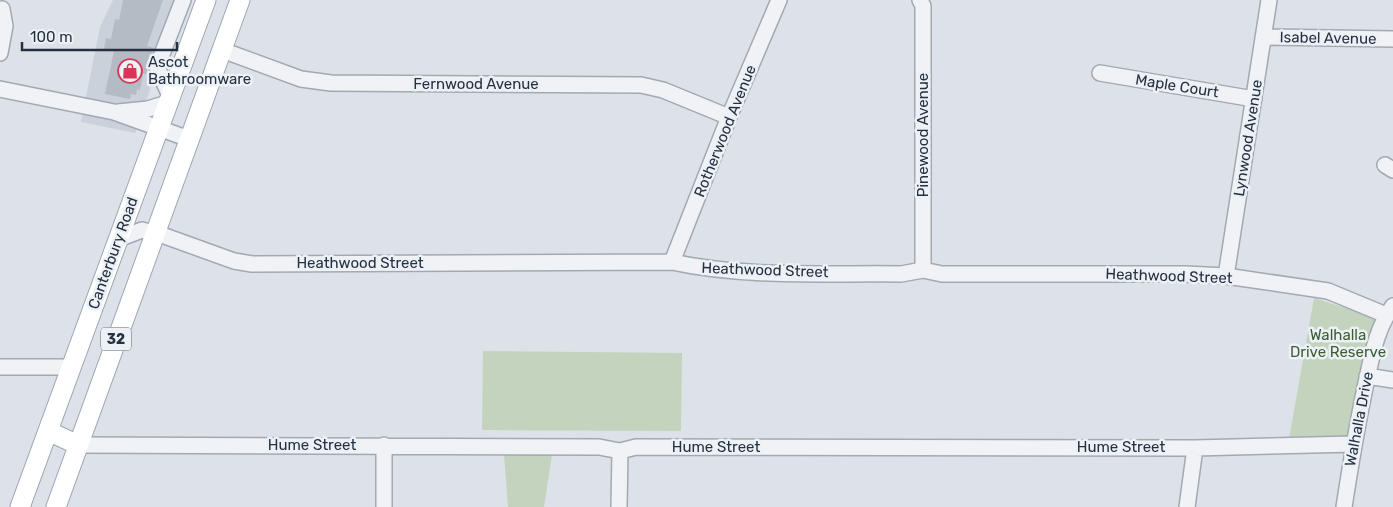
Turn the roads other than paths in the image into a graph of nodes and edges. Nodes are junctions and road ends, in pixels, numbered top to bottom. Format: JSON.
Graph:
{"nodes":[{"id":1,"x":183,"y":0,"type":"edge"},
{"id":2,"x":205,"y":0,"type":"edge"},
{"id":3,"x":240,"y":0,"type":"edge"},
{"id":4,"x":779,"y":0,"type":"edge"},
{"id":5,"x":920,"y":0,"type":"edge"},
{"id":6,"x":1269,"y":0,"type":"edge"},
{"id":7,"x":2,"y":9,"type":"dead end"},
{"id":8,"x":1263,"y":38,"type":"junction"},
{"id":9,"x":1393,"y":39,"type":"edge"},
{"id":10,"x":222,"y":50,"type":"junction"},
{"id":11,"x":0,"y":53,"type":"edge"},
{"id":12,"x":1100,"y":73,"type":"dead end"},
{"id":13,"x":0,"y":88,"type":"edge"},
{"id":14,"x":1254,"y":99,"type":"junction"},
{"id":15,"x":169,"y":100,"type":"junction"},
{"id":16,"x":114,"y":112,"type":"junction"},
{"id":17,"x":729,"y":117,"type":"junction"},
{"id":18,"x":158,"y":128,"type":"junction"},
{"id":19,"x":189,"y":139,"type":"junction"},
{"id":20,"x":130,"y":206,"type":"junction"},
{"id":21,"x":148,"y":232,"type":"junction"},
{"id":22,"x":118,"y":239,"type":"junction"},
{"id":23,"x":672,"y":262,"type":"junction"},
{"id":24,"x":923,"y":270,"type":"junction"},
{"id":25,"x":1226,"y":276,"type":"junction"},
{"id":26,"x":1390,"y":311,"type":"edge"},
{"id":27,"x":0,"y":367,"type":"edge"},
{"id":28,"x":71,"y":367,"type":"junction"},
{"id":29,"x":1368,"y":376,"type":"junction"},
{"id":30,"x":1393,"y":380,"type":"edge"},
{"id":31,"x":48,"y":430,"type":"junction"},
{"id":32,"x":1354,"y":444,"type":"junction"},
{"id":33,"x":78,"y":445,"type":"junction"},
{"id":34,"x":384,"y":445,"type":"junction"},
{"id":35,"x":1196,"y":448,"type":"junction"},
{"id":36,"x":620,"y":450,"type":"junction"},
{"id":37,"x":20,"y":507,"type":"edge"},
{"id":38,"x":56,"y":507,"type":"edge"},
{"id":39,"x":384,"y":507,"type":"edge"},
{"id":40,"x":620,"y":507,"type":"edge"},
{"id":41,"x":1187,"y":507,"type":"edge"},
{"id":42,"x":1344,"y":507,"type":"edge"}],
"edges":[{"from":1,"to":15,"type":"street"},
{"from":2,"to":15,"type":"main road","name":"Canterbury Road","number":"32"},
{"from":3,"to":10,"type":"main road","number":"32"},
{"from":4,"to":17,"type":"street","name":"Rotherwood Avenue"},
{"from":5,"to":24,"type":"street","name":"Pinewood Avenue"},
{"from":6,"to":8,"type":"street","name":"Lynwood Avenue"},
{"from":7,"to":11,"type":"street"},
{"from":8,"to":9,"type":"street","name":"Isabel Avenue"},
{"from":8,"to":14,"type":"street","name":"Lynwood Avenue"},
{"from":10,"to":17,"type":"street","name":"Fernwood Avenue"},
{"from":10,"to":19,"type":"main road","number":"32"},
{"from":12,"to":14,"type":"street","name":"Maple Court"},
{"from":13,"to":16,"type":"street"},
{"from":14,"to":25,"type":"street","name":"Lynwood Avenue"},
{"from":15,"to":16,"type":"street"},
{"from":15,"to":18,"type":"main road","name":"Canterbury Road","number":"32"},
{"from":16,"to":18,"type":"street"},
{"from":17,"to":23,"type":"street","name":"Rotherwood Avenue"},
{"from":18,"to":19,"type":"street"},
{"from":18,"to":20,"type":"main road","name":"Canterbury Road","number":"32"},
{"from":19,"to":21,"type":"main road","number":"32"},
{"from":20,"to":21,"type":"street"},
{"from":20,"to":22,"type":"main road","name":"Canterbury Road","number":"32"},
{"from":21,"to":22,"type":"street"},
{"from":21,"to":23,"type":"street","name":"Heathwood Street"},
{"from":21,"to":33,"type":"main road","number":"32"},
{"from":22,"to":28,"type":"main road","name":"Canterbury Road","number":"32"},
{"from":23,"to":24,"type":"street","name":"Heathwood Street"},
{"from":24,"to":25,"type":"street","name":"Heathwood Street"},
{"from":25,"to":26,"type":"street","name":"Heathwood Street"},
{"from":26,"to":29,"type":"street","name":"Walhalla Drive"},
{"from":27,"to":28,"type":"street"},
{"from":28,"to":31,"type":"main road","name":"Canterbury Road","number":"32"},
{"from":29,"to":30,"type":"street"},
{"from":29,"to":32,"type":"street","name":"Walhalla Drive"},
{"from":31,"to":33,"type":"main road"},
{"from":31,"to":37,"type":"main road","name":"Canterbury Road","number":"32"},
{"from":32,"to":35,"type":"street","name":"Hume Street"},
{"from":32,"to":42,"type":"street","name":"Walhalla Drive"},
{"from":33,"to":34,"type":"street","name":"Hume Street"},
{"from":33,"to":38,"type":"main road","number":"32"},
{"from":34,"to":36,"type":"street","name":"Hume Street"},
{"from":34,"to":39,"type":"street"},
{"from":35,"to":36,"type":"street","name":"Hume Street"},
{"from":35,"to":41,"type":"street"},
{"from":36,"to":40,"type":"street"}]}
